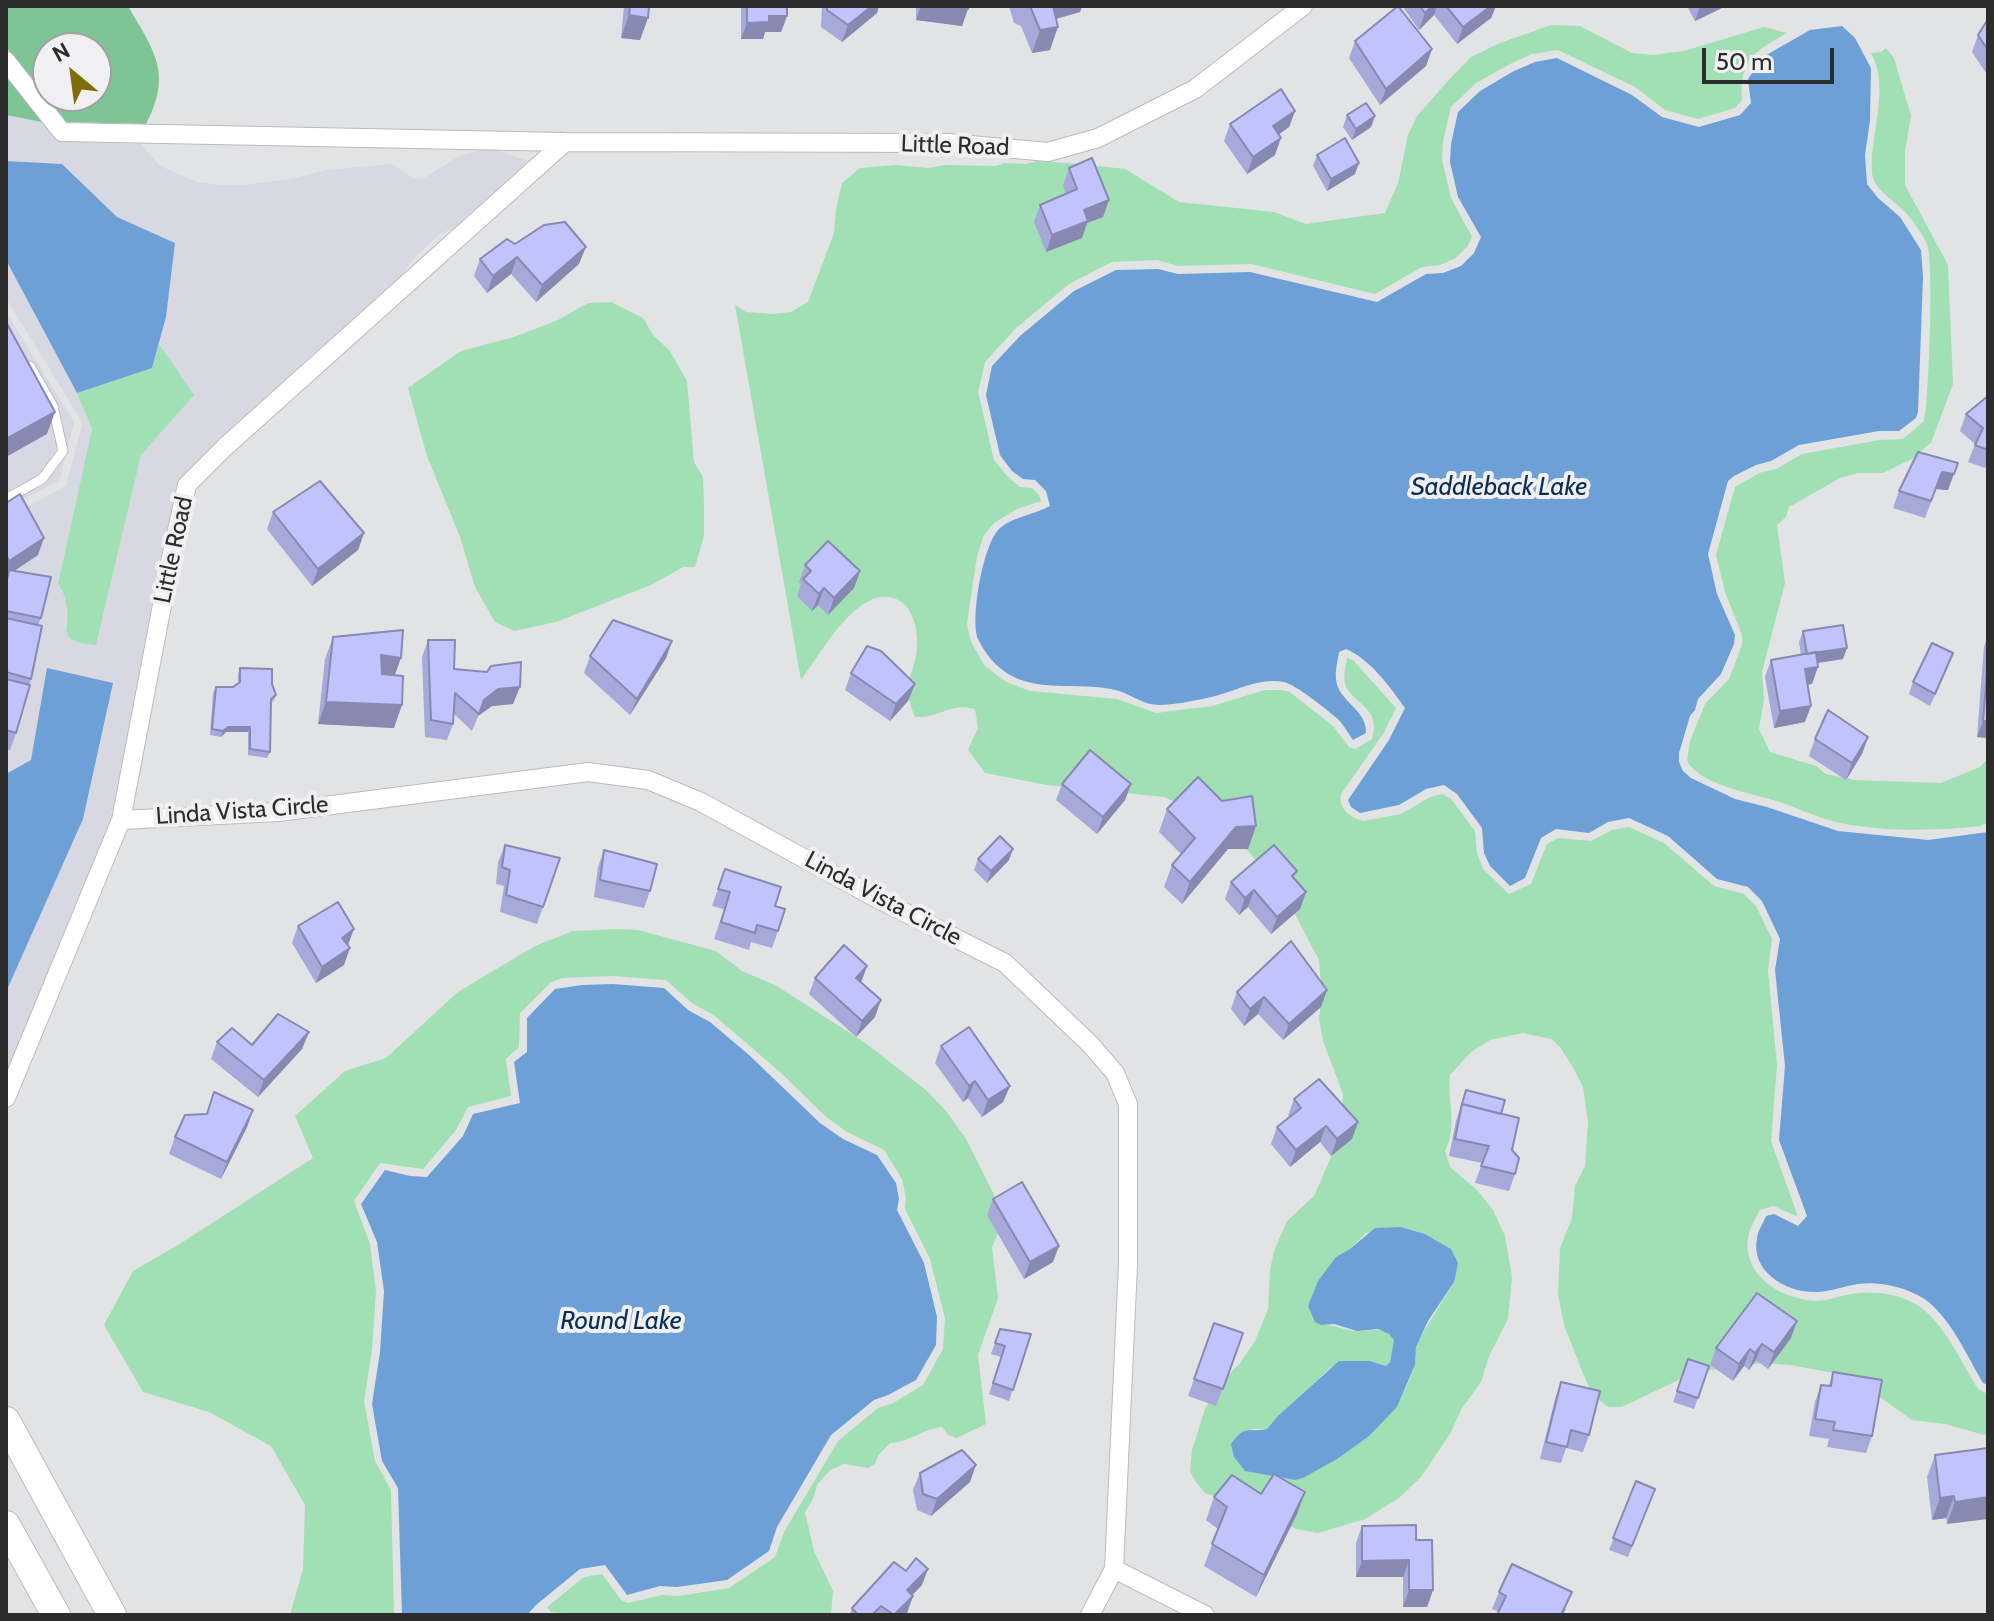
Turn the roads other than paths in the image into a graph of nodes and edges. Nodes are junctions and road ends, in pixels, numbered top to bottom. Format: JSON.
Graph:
{"nodes":[{"id":1,"x":1303,"y":6,"type":"edge"},
{"id":2,"x":6,"y":61,"type":"edge"},
{"id":3,"x":565,"y":142,"type":"junction"},
{"id":4,"x":22,"y":353,"type":"edge"},
{"id":5,"x":6,"y":499,"type":"edge"},
{"id":6,"x":121,"y":820,"type":"junction"},
{"id":7,"x":6,"y":1098,"type":"edge"},
{"id":8,"x":6,"y":1421,"type":"edge"},
{"id":9,"x":6,"y":1525,"type":"edge"},
{"id":10,"x":1114,"y":1569,"type":"junction"},
{"id":11,"x":56,"y":1615,"type":"edge"},
{"id":12,"x":112,"y":1615,"type":"edge"},
{"id":13,"x":1090,"y":1615,"type":"edge"},
{"id":14,"x":1205,"y":1615,"type":"edge"}],
"edges":[{"from":1,"to":3,"type":"street","name":"Little Road"},
{"from":2,"to":3,"type":"street","name":"Little Road"},
{"from":3,"to":6,"type":"street","name":"Little Road"},
{"from":4,"to":5,"type":"lane"},
{"from":6,"to":7,"type":"street","name":"Little Road"},
{"from":6,"to":10,"type":"street","name":"Linda Vista Circle"},
{"from":8,"to":12,"type":"main road"},
{"from":9,"to":11,"type":"main road"},
{"from":10,"to":13,"type":"street"},
{"from":10,"to":14,"type":"street"}]}
